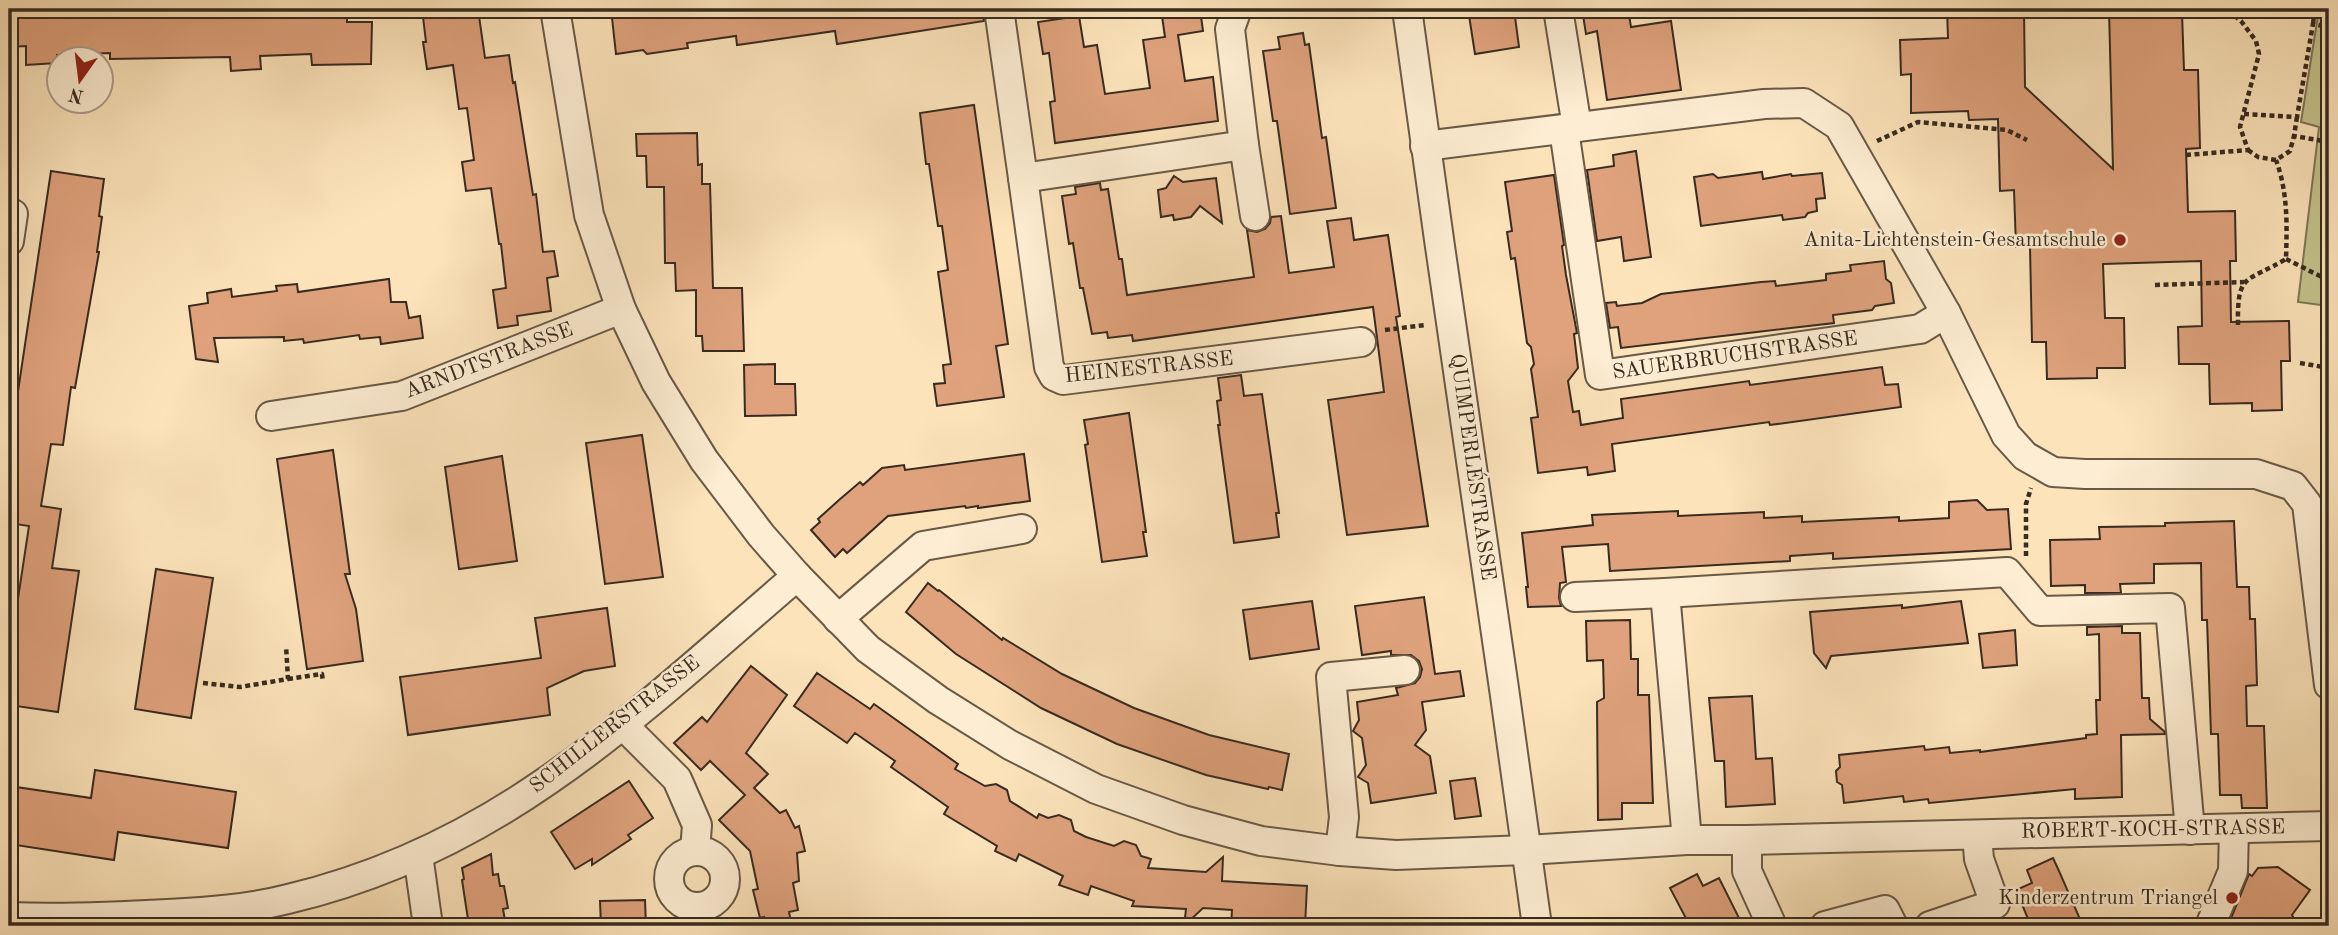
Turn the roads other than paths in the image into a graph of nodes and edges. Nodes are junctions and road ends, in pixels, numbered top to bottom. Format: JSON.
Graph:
{"nodes":[{"id":1,"x":555,"y":9,"type":"edge"},
{"id":2,"x":999,"y":9,"type":"edge"},
{"id":3,"x":1237,"y":9,"type":"edge"},
{"id":4,"x":1407,"y":9,"type":"edge"},
{"id":5,"x":1558,"y":9,"type":"edge"},
{"id":6,"x":1570,"y":128,"type":"junction"},
{"id":7,"x":1244,"y":145,"type":"junction"},
{"id":8,"x":1425,"y":146,"type":"junction"},
{"id":9,"x":1023,"y":178,"type":"junction"},
{"id":10,"x":9,"y":214,"type":"edge"},
{"id":11,"x":1255,"y":216,"type":"dead end"},
{"id":12,"x":9,"y":242,"type":"edge"},
{"id":13,"x":621,"y":309,"type":"junction"},
{"id":14,"x":1946,"y":313,"type":"junction"},
{"id":15,"x":1367,"y":337,"type":"road end"},
{"id":16,"x":271,"y":416,"type":"dead end"},
{"id":17,"x":1022,"y":529,"type":"dead end"},
{"id":18,"x":797,"y":576,"type":"junction"},
{"id":19,"x":1665,"y":593,"type":"junction"},
{"id":20,"x":1575,"y":597,"type":"dead end"},
{"id":21,"x":838,"y":618,"type":"junction"},
{"id":22,"x":1405,"y":670,"type":"dead end"},
{"id":23,"x":2329,"y":685,"type":"edge"},
{"id":24,"x":622,"y":724,"type":"junction"},
{"id":25,"x":2329,"y":826,"type":"edge"},
{"id":26,"x":2234,"y":829,"type":"junction"},
{"id":27,"x":2190,"y":830,"type":"junction"},
{"id":28,"x":1977,"y":835,"type":"junction"},
{"id":29,"x":1687,"y":839,"type":"junction"},
{"id":30,"x":1747,"y":840,"type":"junction"},
{"id":31,"x":1527,"y":850,"type":"junction"},
{"id":32,"x":1340,"y":851,"type":"junction"},
{"id":33,"x":418,"y":855,"type":"junction"},
{"id":34,"x":699,"y":916,"type":"edge"},
{"id":35,"x":9,"y":917,"type":"edge"},
{"id":36,"x":230,"y":918,"type":"edge"},
{"id":37,"x":428,"y":926,"type":"edge"},
{"id":38,"x":1537,"y":926,"type":"edge"},
{"id":39,"x":1772,"y":926,"type":"edge"},
{"id":40,"x":1825,"y":926,"type":"edge"},
{"id":41,"x":1893,"y":926,"type":"edge"},
{"id":42,"x":1930,"y":926,"type":"edge"},
{"id":43,"x":2210,"y":926,"type":"edge"}],
"edges":[{"from":1,"to":13,"type":"street","name":"ROBERT-KOCH-STRASSE"},
{"from":2,"to":9,"type":"street","name":"HEINESTRASSE"},
{"from":3,"to":7,"type":"street"},
{"from":4,"to":8,"type":"street","name":"QUIMPERLÉSTRASSE"},
{"from":5,"to":6,"type":"street"},
{"from":6,"to":8,"type":"street"},
{"from":6,"to":14,"type":"street"},
{"from":6,"to":14,"type":"street","name":"SAUERBRUCHSTRASSE"},
{"from":7,"to":9,"type":"street"},
{"from":7,"to":11,"type":"street"},
{"from":8,"to":31,"type":"street","name":"QUIMPERLÉSTRASSE"},
{"from":9,"to":15,"type":"street","name":"HEINESTRASSE"},
{"from":10,"to":12,"type":"street"},
{"from":13,"to":16,"type":"street","name":"ARNDTSTRASSE"},
{"from":13,"to":18,"type":"street","name":"ROBERT-KOCH-STRASSE"},
{"from":14,"to":23,"type":"street"},
{"from":17,"to":21,"type":"street"},
{"from":18,"to":21,"type":"street","name":"ROBERT-KOCH-STRASSE"},
{"from":18,"to":24,"type":"street","name":"SCHILLERSTRASSE"},
{"from":19,"to":20,"type":"street"},
{"from":19,"to":27,"type":"street"},
{"from":19,"to":29,"type":"street"},
{"from":21,"to":32,"type":"street","name":"ROBERT-KOCH-STRASSE"},
{"from":22,"to":32,"type":"street"},
{"from":24,"to":33,"type":"street","name":"SCHILLERSTRASSE"},
{"from":24,"to":34,"type":"street"},
{"from":25,"to":26,"type":"street","name":"ROBERT-KOCH-STRASSE"},
{"from":26,"to":27,"type":"street","name":"ROBERT-KOCH-STRASSE"},
{"from":26,"to":43,"type":"street"},
{"from":27,"to":28,"type":"street","name":"ROBERT-KOCH-STRASSE"},
{"from":28,"to":30,"type":"street","name":"ROBERT-KOCH-STRASSE"},
{"from":28,"to":42,"type":"street"},
{"from":29,"to":30,"type":"street","name":"ROBERT-KOCH-STRASSE"},
{"from":29,"to":31,"type":"street","name":"ROBERT-KOCH-STRASSE"},
{"from":30,"to":39,"type":"street"},
{"from":31,"to":32,"type":"street","name":"ROBERT-KOCH-STRASSE"},
{"from":31,"to":38,"type":"street","name":"QUIMPERLÉSTRASSE"},
{"from":33,"to":36,"type":"street","name":"SCHILLERSTRASSE"},
{"from":33,"to":37,"type":"street"},
{"from":35,"to":36,"type":"street","name":"SCHILLERSTRASSE"},
{"from":40,"to":41,"type":"street"}]}
